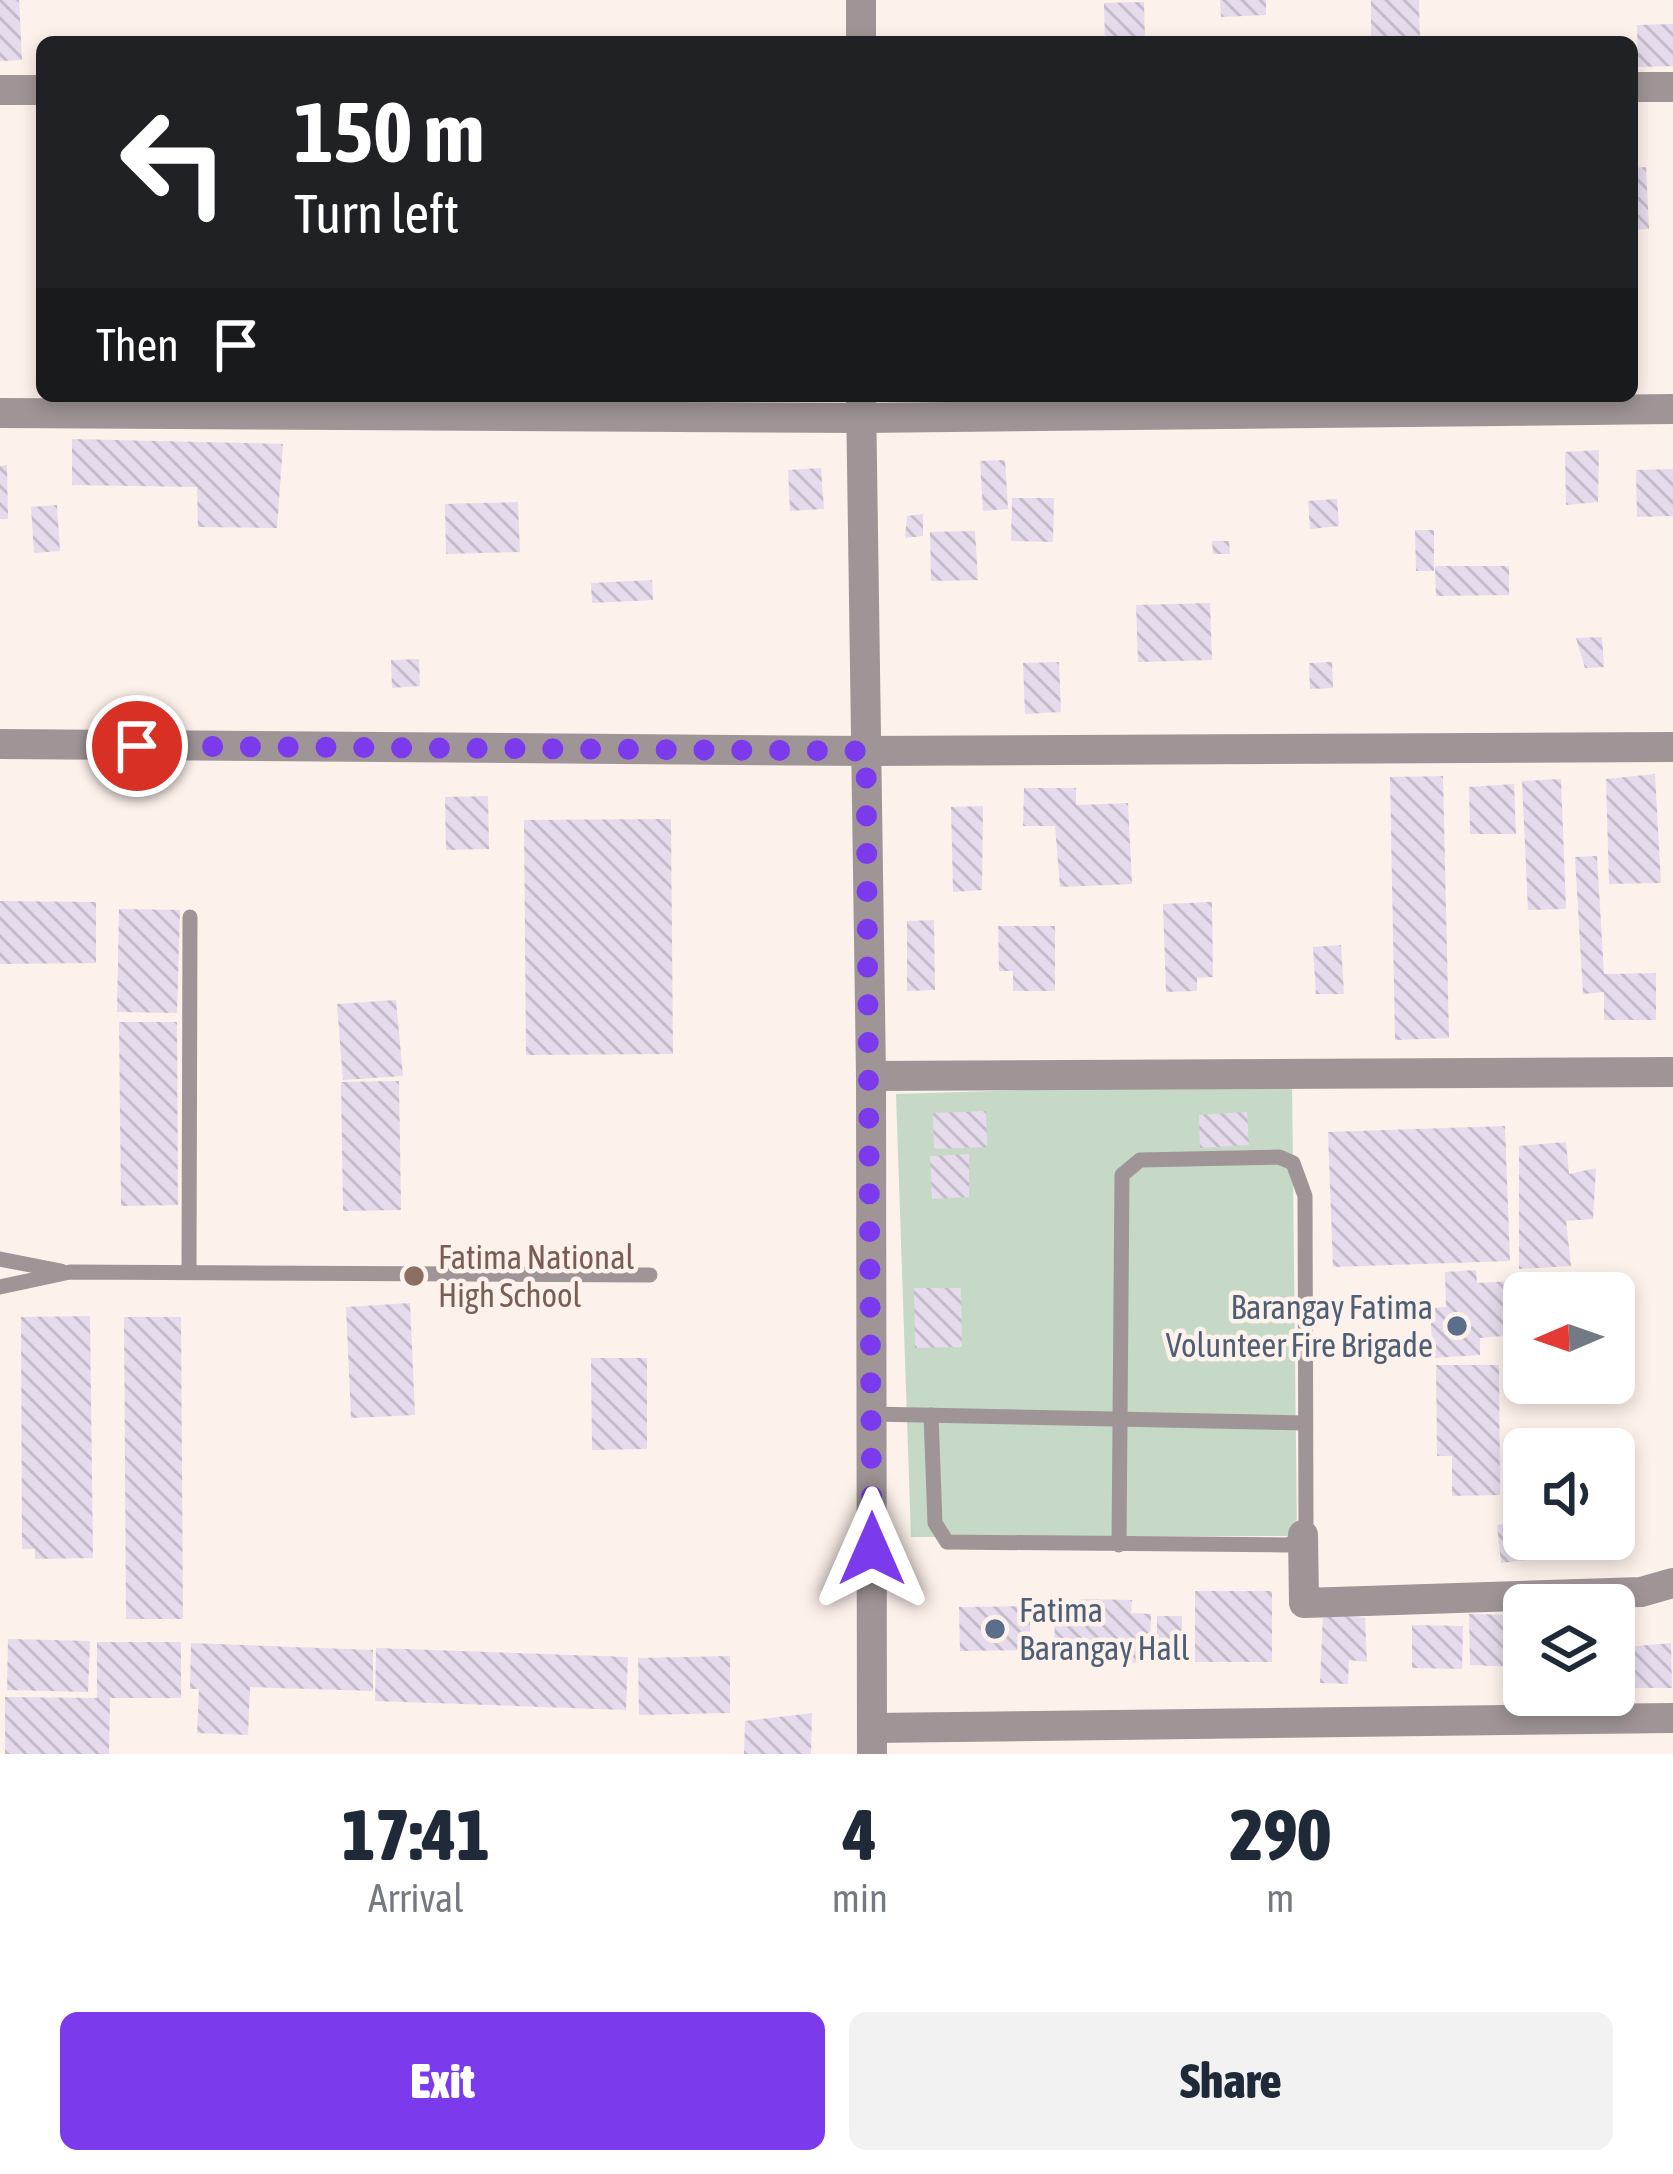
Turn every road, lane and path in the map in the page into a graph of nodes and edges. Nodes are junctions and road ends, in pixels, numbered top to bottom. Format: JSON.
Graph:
{"nodes":[{"id":1,"x":862,"y":0,"type":"edge"},
{"id":2,"x":861,"y":36,"type":"edge"},
{"id":3,"x":1638,"y":87,"type":"edge"},
{"id":4,"x":1673,"y":87,"type":"edge"},
{"id":5,"x":0,"y":90,"type":"edge"},
{"id":6,"x":36,"y":90,"type":"edge"},
{"id":7,"x":861,"y":407,"type":"edge"},
{"id":8,"x":1673,"y":409,"type":"edge"},
{"id":9,"x":0,"y":413,"type":"edge"},
{"id":10,"x":0,"y":744,"type":"edge"},
{"id":11,"x":1673,"y":747,"type":"edge"},
{"id":12,"x":866,"y":751,"type":"junction"},
{"id":13,"x":190,"y":916,"type":"dead end"},
{"id":14,"x":1673,"y":1072,"type":"edge"},
{"id":15,"x":871,"y":1076,"type":"junction"},
{"id":16,"x":0,"y":1258,"type":"edge"},
{"id":17,"x":189,"y":1270,"type":"junction"},
{"id":18,"x":70,"y":1273,"type":"junction"},
{"id":19,"x":650,"y":1274,"type":"dead end"},
{"id":20,"x":0,"y":1287,"type":"edge"},
{"id":21,"x":872,"y":1414,"type":"junction"},
{"id":22,"x":932,"y":1415,"type":"junction"},
{"id":23,"x":1122,"y":1418,"type":"junction"},
{"id":24,"x":1305,"y":1423,"type":"junction"},
{"id":25,"x":1303,"y":1535,"type":"junction"},
{"id":26,"x":1119,"y":1545,"type":"junction"},
{"id":27,"x":1673,"y":1583,"type":"edge"},
{"id":28,"x":1673,"y":1718,"type":"edge"},
{"id":29,"x":872,"y":1741,"type":"edge"}],
"edges":[{"from":1,"to":2,"type":"street"},
{"from":3,"to":4,"type":"street"},
{"from":5,"to":6,"type":"street"},
{"from":7,"to":8,"type":"street"},
{"from":7,"to":9,"type":"street"},
{"from":7,"to":12,"type":"street"},
{"from":10,"to":12,"type":"street"},
{"from":11,"to":12,"type":"street"},
{"from":12,"to":15,"type":"street"},
{"from":13,"to":17,"type":"lane"},
{"from":14,"to":15,"type":"street"},
{"from":15,"to":21,"type":"street"},
{"from":16,"to":18,"type":"lane"},
{"from":17,"to":18,"type":"lane"},
{"from":17,"to":19,"type":"lane"},
{"from":18,"to":20,"type":"lane"},
{"from":21,"to":22,"type":"lane"},
{"from":21,"to":29,"type":"street"},
{"from":22,"to":23,"type":"lane"},
{"from":22,"to":26,"type":"lane"},
{"from":23,"to":24,"type":"lane"},
{"from":23,"to":24,"type":"lane"},
{"from":23,"to":26,"type":"lane"},
{"from":24,"to":25,"type":"lane"},
{"from":25,"to":26,"type":"lane"},
{"from":25,"to":27,"type":"street"},
{"from":28,"to":29,"type":"street"}]}
